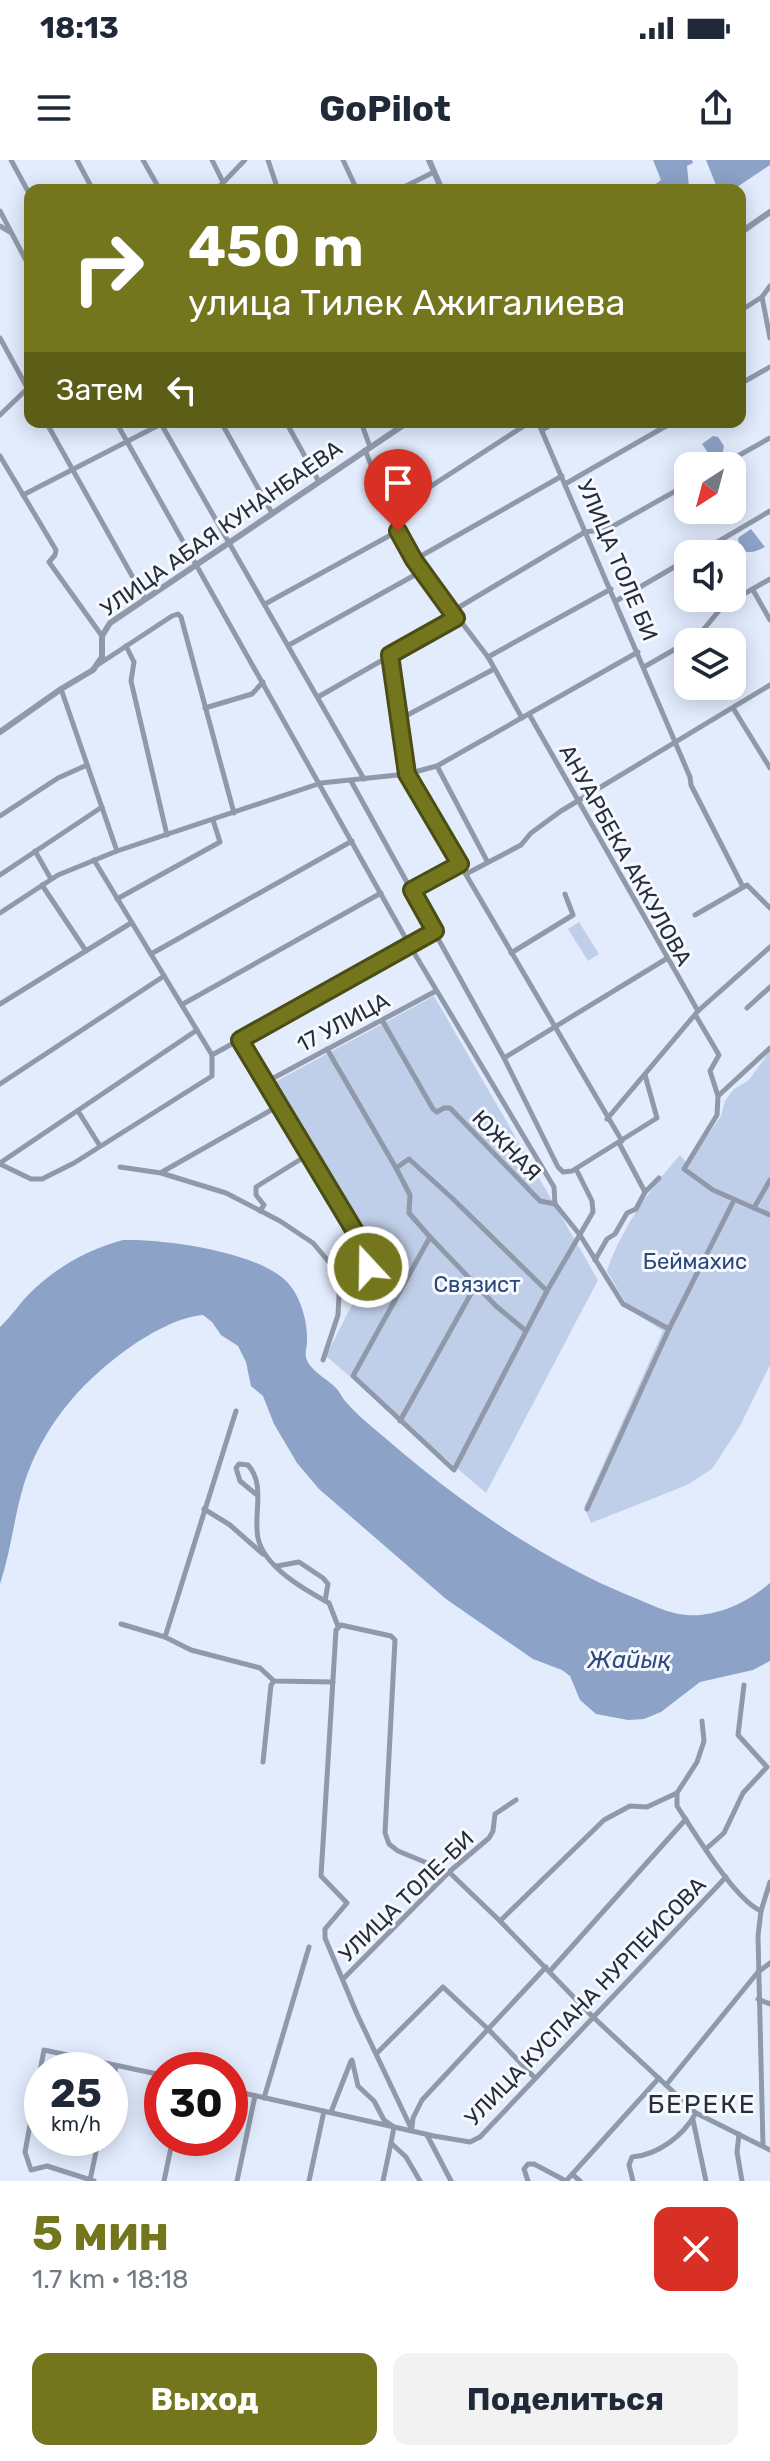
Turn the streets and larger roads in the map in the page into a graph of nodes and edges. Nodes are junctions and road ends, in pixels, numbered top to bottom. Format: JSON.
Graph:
{"nodes":[{"id":1,"x":11,"y":160,"type":"edge"},
{"id":2,"x":77,"y":160,"type":"edge"},
{"id":3,"x":143,"y":160,"type":"edge"},
{"id":4,"x":212,"y":160,"type":"edge"},
{"id":5,"x":245,"y":160,"type":"edge"},
{"id":6,"x":268,"y":160,"type":"edge"},
{"id":7,"x":343,"y":160,"type":"edge"},
{"id":8,"x":429,"y":160,"type":"edge"},
{"id":9,"x":434,"y":172,"type":"junction"},
{"id":10,"x":223,"y":182,"type":"joint"},
{"id":11,"x":24,"y":184,"type":"edge"},
{"id":12,"x":90,"y":184,"type":"edge"},
{"id":13,"x":157,"y":184,"type":"edge"},
{"id":14,"x":276,"y":184,"type":"edge"},
{"id":15,"x":354,"y":184,"type":"edge"},
{"id":16,"x":410,"y":184,"type":"edge"},
{"id":17,"x":439,"y":184,"type":"edge"},
{"id":18,"x":0,"y":211,"type":"edge"},
{"id":19,"x":770,"y":212,"type":"edge"},
{"id":20,"x":0,"y":226,"type":"edge"},
{"id":21,"x":746,"y":229,"type":"edge"},
{"id":22,"x":11,"y":232,"type":"junction"},
{"id":23,"x":24,"y":257,"type":"edge"},
{"id":24,"x":770,"y":286,"type":"edge"},
{"id":25,"x":762,"y":297,"type":"junction"},
{"id":26,"x":746,"y":307,"type":"edge"},
{"id":27,"x":0,"y":338,"type":"edge"},
{"id":28,"x":770,"y":338,"type":"edge"},
{"id":29,"x":770,"y":367,"type":"edge"},
{"id":30,"x":24,"y":380,"type":"edge"},
{"id":31,"x":746,"y":381,"type":"edge"},
{"id":32,"x":24,"y":393,"type":"edge"},
{"id":33,"x":0,"y":415,"type":"edge"},
{"id":34,"x":49,"y":428,"type":"edge"},
{"id":35,"x":119,"y":428,"type":"edge"},
{"id":36,"x":152,"y":428,"type":"edge"},
{"id":37,"x":165,"y":428,"type":"edge"},
{"id":38,"x":224,"y":428,"type":"edge"},
{"id":39,"x":289,"y":428,"type":"edge"},
{"id":40,"x":362,"y":428,"type":"edge"},
{"id":41,"x":399,"y":428,"type":"edge"},
{"id":42,"x":521,"y":428,"type":"edge"},
{"id":43,"x":546,"y":428,"type":"edge"},
{"id":44,"x":663,"y":428,"type":"edge"},
{"id":45,"x":542,"y":430,"type":"joint"},
{"id":46,"x":770,"y":438,"type":"edge"},
{"id":47,"x":127,"y":441,"type":"junction"},
{"id":48,"x":367,"y":449,"type":"junction"},
{"id":49,"x":745,"y":452,"type":"edge"},
{"id":50,"x":0,"y":456,"type":"edge"},
{"id":51,"x":73,"y":469,"type":"junction"},
{"id":52,"x":562,"y":476,"type":"junction"},
{"id":53,"x":318,"y":480,"type":"junction"},
{"id":54,"x":565,"y":484,"type":"junction"},
{"id":55,"x":674,"y":492,"type":"edge"},
{"id":56,"x":23,"y":495,"type":"junction"},
{"id":57,"x":770,"y":511,"type":"edge"},
{"id":58,"x":391,"y":512,"type":"junction"},
{"id":59,"x":272,"y":513,"type":"junction"},
{"id":60,"x":398,"y":531,"type":"junction"},
{"id":61,"x":585,"y":532,"type":"junction"},
{"id":62,"x":721,"y":540,"type":"edge"},
{"id":63,"x":230,"y":542,"type":"junction"},
{"id":64,"x":414,"y":560,"type":"junction"},
{"id":65,"x":197,"y":564,"type":"junction"},
{"id":66,"x":674,"y":567,"type":"edge"},
{"id":67,"x":422,"y":571,"type":"junction"},
{"id":68,"x":770,"y":579,"type":"edge"},
{"id":69,"x":611,"y":589,"type":"junction"},
{"id":70,"x":752,"y":590,"type":"junction"},
{"id":71,"x":145,"y":599,"type":"junction"},
{"id":72,"x":616,"y":601,"type":"junction"},
{"id":73,"x":265,"y":604,"type":"junction"},
{"id":74,"x":451,"y":612,"type":"junction"},
{"id":75,"x":456,"y":618,"type":"junction"},
{"id":76,"x":770,"y":620,"type":"edge"},
{"id":77,"x":110,"y":623,"type":"junction"},
{"id":78,"x":92,"y":624,"type":"junction"},
{"id":79,"x":102,"y":636,"type":"junction"},
{"id":80,"x":289,"y":645,"type":"junction"},
{"id":81,"x":126,"y":646,"type":"junction"},
{"id":82,"x":638,"y":652,"type":"junction"},
{"id":83,"x":390,"y":655,"type":"junction"},
{"id":84,"x":488,"y":657,"type":"junction"},
{"id":85,"x":99,"y":664,"type":"junction"},
{"id":86,"x":644,"y":667,"type":"junction"},
{"id":87,"x":494,"y":669,"type":"junction"},
{"id":88,"x":263,"y":682,"type":"junction"},
{"id":89,"x":770,"y":685,"type":"edge"},
{"id":90,"x":61,"y":689,"type":"junction"},
{"id":91,"x":318,"y":697,"type":"junction"},
{"id":92,"x":205,"y":708,"type":"junction"},
{"id":93,"x":733,"y":708,"type":"junction"},
{"id":94,"x":529,"y":714,"type":"junction"},
{"id":95,"x":522,"y":718,"type":"junction"},
{"id":96,"x":399,"y":719,"type":"junction"},
{"id":97,"x":0,"y":732,"type":"edge"},
{"id":98,"x":675,"y":742,"type":"junction"},
{"id":99,"x":87,"y":765,"type":"junction"},
{"id":100,"x":437,"y":766,"type":"junction"},
{"id":101,"x":770,"y":768,"type":"edge"},
{"id":102,"x":407,"y":774,"type":"junction"},
{"id":103,"x":364,"y":779,"type":"junction"},
{"id":104,"x":351,"y":780,"type":"junction"},
{"id":105,"x":319,"y":784,"type":"junction"},
{"id":106,"x":578,"y":801,"type":"junction"},
{"id":107,"x":102,"y":807,"type":"junction"},
{"id":108,"x":234,"y":813,"type":"junction"},
{"id":109,"x":0,"y":816,"type":"edge"},
{"id":110,"x":213,"y":820,"type":"junction"},
{"id":111,"x":167,"y":835,"type":"junction"},
{"id":112,"x":352,"y":841,"type":"junction"},
{"id":113,"x":35,"y":851,"type":"junction"},
{"id":114,"x":117,"y":851,"type":"junction"},
{"id":115,"x":94,"y":860,"type":"junction"},
{"id":116,"x":487,"y":861,"type":"junction"},
{"id":117,"x":460,"y":864,"type":"junction"},
{"id":118,"x":466,"y":874,"type":"junction"},
{"id":119,"x":0,"y":875,"type":"edge"},
{"id":120,"x":51,"y":879,"type":"junction"},
{"id":121,"x":42,"y":885,"type":"junction"},
{"id":122,"x":743,"y":887,"type":"junction"},
{"id":123,"x":412,"y":890,"type":"junction"},
{"id":124,"x":381,"y":893,"type":"junction"},
{"id":125,"x":565,"y":894,"type":"dead end"},
{"id":126,"x":117,"y":899,"type":"junction"},
{"id":127,"x":770,"y":908,"type":"edge"},
{"id":128,"x":0,"y":913,"type":"edge"},
{"id":129,"x":695,"y":915,"type":"dead end"},
{"id":130,"x":131,"y":923,"type":"junction"},
{"id":131,"x":435,"y":931,"type":"junction"},
{"id":132,"x":413,"y":944,"type":"junction"},
{"id":133,"x":770,"y":947,"type":"edge"},
{"id":134,"x":86,"y":951,"type":"junction"},
{"id":135,"x":511,"y":953,"type":"junction"},
{"id":136,"x":151,"y":954,"type":"junction"},
{"id":137,"x":666,"y":959,"type":"junction"},
{"id":138,"x":164,"y":976,"type":"junction"},
{"id":139,"x":770,"y":987,"type":"edge"},
{"id":140,"x":436,"y":991,"type":"junction"},
{"id":141,"x":0,"y":1004,"type":"edge"},
{"id":142,"x":183,"y":1004,"type":"junction"},
{"id":143,"x":747,"y":1008,"type":"dead end"},
{"id":144,"x":697,"y":1014,"type":"junction"},
{"id":145,"x":382,"y":1020,"type":"junction"},
{"id":146,"x":555,"y":1029,"type":"junction"},
{"id":147,"x":197,"y":1030,"type":"junction"},
{"id":148,"x":240,"y":1040,"type":"junction"},
{"id":149,"x":770,"y":1048,"type":"edge"},
{"id":150,"x":327,"y":1049,"type":"junction"},
{"id":151,"x":212,"y":1055,"type":"junction"},
{"id":152,"x":504,"y":1058,"type":"junction"},
{"id":153,"x":645,"y":1075,"type":"junction"},
{"id":154,"x":266,"y":1082,"type":"junction"},
{"id":155,"x":0,"y":1084,"type":"edge"},
{"id":156,"x":718,"y":1096,"type":"junction"},
{"id":157,"x":280,"y":1105,"type":"junction"},
{"id":158,"x":78,"y":1111,"type":"junction"},
{"id":159,"x":607,"y":1119,"type":"junction"},
{"id":160,"x":620,"y":1142,"type":"junction"},
{"id":161,"x":100,"y":1146,"type":"junction"},
{"id":162,"x":309,"y":1154,"type":"junction"},
{"id":163,"x":0,"y":1164,"type":"edge"},
{"id":164,"x":120,"y":1167,"type":"dead end"},
{"id":165,"x":396,"y":1168,"type":"junction"},
{"id":166,"x":574,"y":1170,"type":"junction"},
{"id":167,"x":161,"y":1173,"type":"junction"},
{"id":168,"x":659,"y":1178,"type":"dead end"},
{"id":169,"x":770,"y":1180,"type":"edge"},
{"id":170,"x":645,"y":1192,"type":"junction"},
{"id":171,"x":734,"y":1200,"type":"junction"},
{"id":172,"x":555,"y":1204,"type":"junction"},
{"id":173,"x":754,"y":1208,"type":"junction"},
{"id":174,"x":260,"y":1211,"type":"junction"},
{"id":175,"x":770,"y":1215,"type":"edge"},
{"id":176,"x":580,"y":1235,"type":"junction"},
{"id":177,"x":430,"y":1237,"type":"junction"},
{"id":178,"x":595,"y":1261,"type":"junction"},
{"id":179,"x":478,"y":1286,"type":"junction"},
{"id":180,"x":353,"y":1291,"type":"dead end"},
{"id":181,"x":547,"y":1291,"type":"junction"},
{"id":182,"x":669,"y":1329,"type":"junction"},
{"id":183,"x":526,"y":1331,"type":"junction"},
{"id":184,"x":323,"y":1360,"type":"dead end"},
{"id":185,"x":236,"y":1411,"type":"dead end"},
{"id":186,"x":400,"y":1421,"type":"junction"},
{"id":187,"x":257,"y":1495,"type":"junction"},
{"id":188,"x":204,"y":1509,"type":"junction"},
{"id":189,"x":587,"y":1509,"type":"dead end"},
{"id":190,"x":267,"y":1557,"type":"junction"},
{"id":191,"x":277,"y":1566,"type":"junction"},
{"id":192,"x":325,"y":1601,"type":"junction"},
{"id":193,"x":121,"y":1624,"type":"dead end"},
{"id":194,"x":337,"y":1628,"type":"junction"},
{"id":195,"x":165,"y":1637,"type":"junction"},
{"id":196,"x":274,"y":1681,"type":"junction"},
{"id":197,"x":333,"y":1682,"type":"junction"},
{"id":198,"x":744,"y":1685,"type":"dead end"},
{"id":199,"x":702,"y":1721,"type":"dead end"},
{"id":200,"x":263,"y":1762,"type":"dead end"},
{"id":201,"x":677,"y":1793,"type":"junction"},
{"id":202,"x":516,"y":1800,"type":"dead end"},
{"id":203,"x":686,"y":1819,"type":"junction"},
{"id":204,"x":707,"y":1848,"type":"junction"},
{"id":205,"x":449,"y":1872,"type":"junction"},
{"id":206,"x":726,"y":1877,"type":"junction"},
{"id":207,"x":770,"y":1882,"type":"edge"},
{"id":208,"x":761,"y":1911,"type":"junction"},
{"id":209,"x":500,"y":1921,"type":"junction"},
{"id":210,"x":309,"y":1947,"type":"dead end"},
{"id":211,"x":770,"y":1963,"type":"edge"},
{"id":212,"x":548,"y":1969,"type":"junction"},
{"id":213,"x":758,"y":1972,"type":"junction"},
{"id":214,"x":343,"y":1979,"type":"junction"},
{"id":215,"x":758,"y":1999,"type":"junction"},
{"id":216,"x":770,"y":2004,"type":"edge"},
{"id":217,"x":592,"y":2016,"type":"junction"},
{"id":218,"x":488,"y":2029,"type":"junction"},
{"id":219,"x":377,"y":2053,"type":"junction"},
{"id":220,"x":535,"y":2078,"type":"junction"},
{"id":221,"x":659,"y":2078,"type":"junction"},
{"id":222,"x":666,"y":2085,"type":"junction"},
{"id":223,"x":248,"y":2094,"type":"edge"},
{"id":224,"x":255,"y":2096,"type":"junction"},
{"id":225,"x":264,"y":2098,"type":"junction"},
{"id":226,"x":327,"y":2111,"type":"junction"},
{"id":227,"x":694,"y":2116,"type":"junction"},
{"id":228,"x":394,"y":2127,"type":"junction"},
{"id":229,"x":412,"y":2130,"type":"junction"},
{"id":230,"x":426,"y":2134,"type":"junction"},
{"id":231,"x":739,"y":2134,"type":"junction"},
{"id":232,"x":391,"y":2143,"type":"junction"},
{"id":233,"x":763,"y":2146,"type":"junction"},
{"id":234,"x":770,"y":2150,"type":"edge"},
{"id":235,"x":26,"y":2156,"type":"edge"},
{"id":236,"x":96,"y":2156,"type":"edge"},
{"id":237,"x":169,"y":2156,"type":"edge"},
{"id":238,"x":573,"y":2175,"type":"junction"},
{"id":239,"x":92,"y":2180,"type":"edge"},
{"id":240,"x":164,"y":2181,"type":"edge"},
{"id":241,"x":237,"y":2181,"type":"edge"},
{"id":242,"x":309,"y":2181,"type":"edge"},
{"id":243,"x":383,"y":2181,"type":"edge"},
{"id":244,"x":420,"y":2181,"type":"edge"},
{"id":245,"x":451,"y":2181,"type":"edge"},
{"id":246,"x":528,"y":2181,"type":"edge"},
{"id":247,"x":566,"y":2181,"type":"edge"},
{"id":248,"x":580,"y":2181,"type":"edge"},
{"id":249,"x":633,"y":2181,"type":"edge"},
{"id":250,"x":706,"y":2181,"type":"edge"},
{"id":251,"x":742,"y":2181,"type":"edge"}],
"edges":[{"from":1,"to":11,"type":"street"},
{"from":2,"to":12,"type":"street"},
{"from":3,"to":13,"type":"street"},
{"from":4,"to":10,"type":"street"},
{"from":5,"to":10,"type":"street"},
{"from":6,"to":14,"type":"street"},
{"from":7,"to":15,"type":"street"},
{"from":8,"to":9,"type":"street"},
{"from":9,"to":16,"type":"street"},
{"from":9,"to":17,"type":"street"},
{"from":18,"to":22,"type":"street"},
{"from":19,"to":21,"type":"street"},
{"from":20,"to":22,"type":"street"},
{"from":22,"to":23,"type":"street"},
{"from":24,"to":25,"type":"street"},
{"from":25,"to":26,"type":"street"},
{"from":25,"to":28,"type":"street"},
{"from":27,"to":30,"type":"street"},
{"from":29,"to":31,"type":"street"},
{"from":32,"to":33,"type":"street"},
{"from":34,"to":51,"type":"street"},
{"from":35,"to":47,"type":"street"},
{"from":36,"to":47,"type":"street"},
{"from":37,"to":63,"type":"street"},
{"from":38,"to":59,"type":"street"},
{"from":39,"to":53,"type":"street"},
{"from":40,"to":48,"type":"street"},
{"from":41,"to":48,"type":"street","name":"УЛИЦА АБАЯ КУНАНБАЕВА"},
{"from":42,"to":58,"type":"street"},
{"from":43,"to":45,"type":"street"},
{"from":44,"to":54,"type":"street"},
{"from":45,"to":52,"type":"street","name":"УЛИЦА ТОЛЕ БИ"},
{"from":46,"to":49,"type":"street"},
{"from":47,"to":51,"type":"street"},
{"from":47,"to":65,"type":"street"},
{"from":48,"to":53,"type":"street","name":"УЛИЦА АБАЯ КУНАНБАЕВА"},
{"from":48,"to":58,"type":"street"},
{"from":50,"to":56,"type":"street"},
{"from":51,"to":56,"type":"street"},
{"from":51,"to":71,"type":"street"},
{"from":52,"to":54,"type":"street","name":"УЛИЦА ТОЛЕ БИ"},
{"from":52,"to":64,"type":"street"},
{"from":53,"to":59,"type":"street","name":"УЛИЦА АБАЯ КУНАНБАЕВА"},
{"from":54,"to":61,"type":"street","name":"УЛИЦА ТОЛЕ БИ"},
{"from":55,"to":61,"type":"street"},
{"from":56,"to":78,"type":"street"},
{"from":57,"to":62,"type":"street"},
{"from":58,"to":60,"type":"street"},
{"from":59,"to":63,"type":"street","name":"УЛИЦА АБАЯ КУНАНБАЕВА"},
{"from":60,"to":64,"type":"street"},
{"from":60,"to":73,"type":"street"},
{"from":61,"to":69,"type":"street","name":"УЛИЦА ТОЛЕ БИ"},
{"from":61,"to":74,"type":"street"},
{"from":63,"to":65,"type":"street","name":"УЛИЦА АБАЯ КУНАНБАЕВА"},
{"from":63,"to":73,"type":"street"},
{"from":64,"to":67,"type":"street"},
{"from":65,"to":71,"type":"street","name":"УЛИЦА АБАЯ КУНАНБАЕВА"},
{"from":65,"to":88,"type":"street"},
{"from":66,"to":72,"type":"street"},
{"from":67,"to":74,"type":"street"},
{"from":67,"to":80,"type":"street"},
{"from":68,"to":70,"type":"street"},
{"from":69,"to":72,"type":"street","name":"УЛИЦА ТОЛЕ БИ"},
{"from":69,"to":84,"type":"street"},
{"from":70,"to":76,"type":"street"},
{"from":70,"to":86,"type":"street"},
{"from":71,"to":77,"type":"street","name":"УЛИЦА АБАЯ КУНАНБАЕВА"},
{"from":72,"to":82,"type":"street","name":"УЛИЦА ТОЛЕ БИ"},
{"from":73,"to":80,"type":"street"},
{"from":74,"to":75,"type":"street"},
{"from":75,"to":83,"type":"street"},
{"from":75,"to":84,"type":"street"},
{"from":77,"to":78,"type":"street"},
{"from":77,"to":79,"type":"street","name":"УЛИЦА АБАЯ КУНАНБАЕВА"},
{"from":78,"to":79,"type":"street"},
{"from":79,"to":85,"type":"street","name":"УЛИЦА АБАЯ КУНАНБАЕВА"},
{"from":80,"to":91,"type":"street"},
{"from":81,"to":85,"type":"street"},
{"from":81,"to":92,"type":"street"},
{"from":81,"to":111,"type":"street"},
{"from":82,"to":86,"type":"street","name":"УЛИЦА ТОЛЕ БИ"},
{"from":82,"to":94,"type":"street"},
{"from":83,"to":91,"type":"street"},
{"from":83,"to":96,"type":"street"},
{"from":84,"to":87,"type":"street"},
{"from":85,"to":90,"type":"street"},
{"from":86,"to":98,"type":"street","name":"УЛИЦА ТОЛЕ БИ"},
{"from":87,"to":95,"type":"street"},
{"from":87,"to":96,"type":"street"},
{"from":88,"to":92,"type":"street"},
{"from":88,"to":105,"type":"street"},
{"from":89,"to":93,"type":"street"},
{"from":90,"to":97,"type":"street"},
{"from":90,"to":99,"type":"street"},
{"from":91,"to":103,"type":"street"},
{"from":92,"to":108,"type":"street"},
{"from":93,"to":98,"type":"street"},
{"from":93,"to":101,"type":"street"},
{"from":94,"to":95,"type":"street"},
{"from":94,"to":106,"type":"street","name":"АНУАРБЕКА АККУЛОВА"},
{"from":95,"to":100,"type":"street"},
{"from":96,"to":102,"type":"street"},
{"from":98,"to":106,"type":"street"},
{"from":98,"to":122,"type":"street","name":"УЛИЦА ТОЛЕ БИ"},
{"from":99,"to":107,"type":"street"},
{"from":99,"to":109,"type":"street"},
{"from":100,"to":102,"type":"street"},
{"from":100,"to":116,"type":"street"},
{"from":102,"to":103,"type":"street"},
{"from":102,"to":117,"type":"street"},
{"from":103,"to":104,"type":"street"},
{"from":104,"to":105,"type":"street"},
{"from":104,"to":123,"type":"street"},
{"from":105,"to":108,"type":"street"},
{"from":105,"to":112,"type":"street"},
{"from":106,"to":116,"type":"street"},
{"from":106,"to":137,"type":"street","name":"АНУАРБЕКА АККУЛОВА"},
{"from":107,"to":113,"type":"street"},
{"from":107,"to":114,"type":"street"},
{"from":108,"to":110,"type":"street"},
{"from":110,"to":111,"type":"street"},
{"from":110,"to":126,"type":"street"},
{"from":111,"to":114,"type":"street"},
{"from":112,"to":124,"type":"street"},
{"from":112,"to":136,"type":"street"},
{"from":113,"to":119,"type":"street"},
{"from":113,"to":120,"type":"street"},
{"from":114,"to":115,"type":"street"},
{"from":115,"to":120,"type":"street"},
{"from":115,"to":126,"type":"street"},
{"from":116,"to":118,"type":"street"},
{"from":117,"to":118,"type":"street"},
{"from":117,"to":123,"type":"street"},
{"from":118,"to":135,"type":"street"},
{"from":120,"to":121,"type":"street"},
{"from":121,"to":128,"type":"street"},
{"from":121,"to":134,"type":"street"},
{"from":122,"to":127,"type":"street"},
{"from":122,"to":129,"type":"street"},
{"from":123,"to":131,"type":"street"},
{"from":124,"to":132,"type":"street"},
{"from":124,"to":142,"type":"street"},
{"from":125,"to":135,"type":"street"},
{"from":126,"to":130,"type":"street"},
{"from":130,"to":134,"type":"street"},
{"from":130,"to":136,"type":"street"},
{"from":131,"to":132,"type":"street"},
{"from":131,"to":152,"type":"street"},
{"from":132,"to":140,"type":"street"},
{"from":132,"to":148,"type":"street"},
{"from":133,"to":144,"type":"street"},
{"from":134,"to":141,"type":"street"},
{"from":135,"to":146,"type":"street"},
{"from":136,"to":138,"type":"street"},
{"from":137,"to":144,"type":"street","name":"АНУАРБЕКА АККУЛОВА"},
{"from":137,"to":146,"type":"street"},
{"from":138,"to":142,"type":"street"},
{"from":138,"to":155,"type":"street"},
{"from":139,"to":143,"type":"street"},
{"from":140,"to":145,"type":"street","name":"17 УЛИЦА"},
{"from":140,"to":172,"type":"street"},
{"from":142,"to":147,"type":"street"},
{"from":144,"to":153,"type":"street"},
{"from":144,"to":156,"type":"street","name":"АНУАРБЕКА АККУЛОВА"},
{"from":145,"to":150,"type":"street","name":"17 УЛИЦА"},
{"from":145,"to":172,"type":"street","name":"ЮЖНАЯ"},
{"from":146,"to":152,"type":"street"},
{"from":146,"to":159,"type":"street"},
{"from":147,"to":151,"type":"street"},
{"from":147,"to":158,"type":"street"},
{"from":148,"to":151,"type":"street"},
{"from":148,"to":154,"type":"street"},
{"from":149,"to":156,"type":"street"},
{"from":150,"to":154,"type":"street","name":"17 УЛИЦА"},
{"from":150,"to":165,"type":"street"},
{"from":151,"to":161,"type":"street"},
{"from":152,"to":166,"type":"street"},
{"from":153,"to":159,"type":"street"},
{"from":153,"to":160,"type":"street"},
{"from":154,"to":157,"type":"street"},
{"from":156,"to":171,"type":"street"},
{"from":157,"to":162,"type":"street"},
{"from":157,"to":167,"type":"street"},
{"from":158,"to":161,"type":"street"},
{"from":158,"to":163,"type":"street"},
{"from":159,"to":160,"type":"street"},
{"from":160,"to":166,"type":"street"},
{"from":160,"to":170,"type":"street"},
{"from":161,"to":163,"type":"street"},
{"from":162,"to":174,"type":"street"},
{"from":162,"to":180,"type":"street"},
{"from":164,"to":167,"type":"street"},
{"from":165,"to":177,"type":"street"},
{"from":165,"to":181,"type":"street"},
{"from":166,"to":176,"type":"street"},
{"from":167,"to":174,"type":"street"},
{"from":168,"to":170,"type":"street"},
{"from":169,"to":173,"type":"street"},
{"from":170,"to":178,"type":"street"},
{"from":171,"to":173,"type":"street"},
{"from":171,"to":182,"type":"street"},
{"from":172,"to":176,"type":"street","name":"ЮЖНАЯ"},
{"from":173,"to":175,"type":"street"},
{"from":174,"to":184,"type":"street"},
{"from":176,"to":178,"type":"street","name":"ЮЖНАЯ"},
{"from":176,"to":181,"type":"street"},
{"from":177,"to":179,"type":"street"},
{"from":177,"to":186,"type":"street"},
{"from":178,"to":182,"type":"street","name":"ЮЖНАЯ"},
{"from":179,"to":183,"type":"street"},
{"from":179,"to":186,"type":"street"},
{"from":181,"to":183,"type":"street"},
{"from":182,"to":189,"type":"street"},
{"from":183,"to":186,"type":"street"},
{"from":185,"to":188,"type":"street"},
{"from":187,"to":187,"type":"street"},
{"from":187,"to":190,"type":"street"},
{"from":188,"to":190,"type":"street"},
{"from":188,"to":195,"type":"street"},
{"from":190,"to":191,"type":"street"},
{"from":191,"to":192,"type":"street"},
{"from":191,"to":192,"type":"street"},
{"from":192,"to":194,"type":"street"},
{"from":193,"to":195,"type":"street"},
{"from":194,"to":197,"type":"street"},
{"from":194,"to":205,"type":"street"},
{"from":195,"to":196,"type":"street"},
{"from":196,"to":197,"type":"street"},
{"from":196,"to":200,"type":"street"},
{"from":197,"to":214,"type":"street"},
{"from":198,"to":204,"type":"street","name":"УЛИЦА КУСПАНА НУРПЕИСОВА"},
{"from":199,"to":201,"type":"street"},
{"from":201,"to":203,"type":"street"},
{"from":201,"to":209,"type":"street"},
{"from":202,"to":205,"type":"street","name":"УЛИЦА ТОЛЕ-БИ"},
{"from":203,"to":204,"type":"street"},
{"from":203,"to":212,"type":"street"},
{"from":204,"to":206,"type":"street"},
{"from":205,"to":209,"type":"street"},
{"from":205,"to":214,"type":"street","name":"УЛИЦА ТОЛЕ-БИ"},
{"from":206,"to":208,"type":"street"},
{"from":206,"to":217,"type":"street","name":"УЛИЦА КУСПАНА НУРПЕИСОВА"},
{"from":207,"to":208,"type":"street"},
{"from":208,"to":213,"type":"street"},
{"from":209,"to":212,"type":"street"},
{"from":210,"to":225,"type":"street"},
{"from":211,"to":213,"type":"street"},
{"from":212,"to":217,"type":"street"},
{"from":212,"to":218,"type":"street"},
{"from":213,"to":215,"type":"street"},
{"from":213,"to":222,"type":"street"},
{"from":214,"to":219,"type":"street"},
{"from":215,"to":216,"type":"street"},
{"from":215,"to":233,"type":"street"},
{"from":217,"to":220,"type":"street","name":"УЛИЦА КУСПАНА НУРПЕИСОВА"},
{"from":217,"to":221,"type":"street"},
{"from":218,"to":219,"type":"street"},
{"from":218,"to":220,"type":"street"},
{"from":218,"to":229,"type":"street"},
{"from":219,"to":229,"type":"street"},
{"from":220,"to":230,"type":"street","name":"УЛИЦА КУСПАНА НУРПЕИСОВА"},
{"from":221,"to":222,"type":"street"},
{"from":221,"to":238,"type":"street"},
{"from":222,"to":227,"type":"street"},
{"from":223,"to":224,"type":"street","name":"УЛИЦА КУСПАНА НУРПЕИСОВА"},
{"from":224,"to":225,"type":"street","name":"УЛИЦА КУСПАНА НУРПЕИСОВА"},
{"from":224,"to":241,"type":"street"},
{"from":225,"to":226,"type":"street","name":"УЛИЦА КУСПАНА НУРПЕИСОВА"},
{"from":226,"to":228,"type":"street","name":"УЛИЦА КУСПАНА НУРПЕИСОВА"},
{"from":226,"to":228,"type":"street"},
{"from":226,"to":242,"type":"street"},
{"from":227,"to":231,"type":"street"},
{"from":227,"to":249,"type":"street"},
{"from":227,"to":250,"type":"street"},
{"from":228,"to":229,"type":"street","name":"УЛИЦА КУСПАНА НУРПЕИСОВА"},
{"from":228,"to":232,"type":"street"},
{"from":229,"to":230,"type":"street","name":"УЛИЦА КУСПАНА НУРПЕИСОВА"},
{"from":230,"to":245,"type":"street"},
{"from":231,"to":233,"type":"street"},
{"from":231,"to":251,"type":"street"},
{"from":232,"to":243,"type":"street"},
{"from":232,"to":244,"type":"street"},
{"from":233,"to":234,"type":"street"},
{"from":235,"to":239,"type":"street"},
{"from":236,"to":239,"type":"street"},
{"from":237,"to":240,"type":"street"},
{"from":238,"to":247,"type":"street"},
{"from":238,"to":248,"type":"street"},
{"from":246,"to":247,"type":"street"}]}
